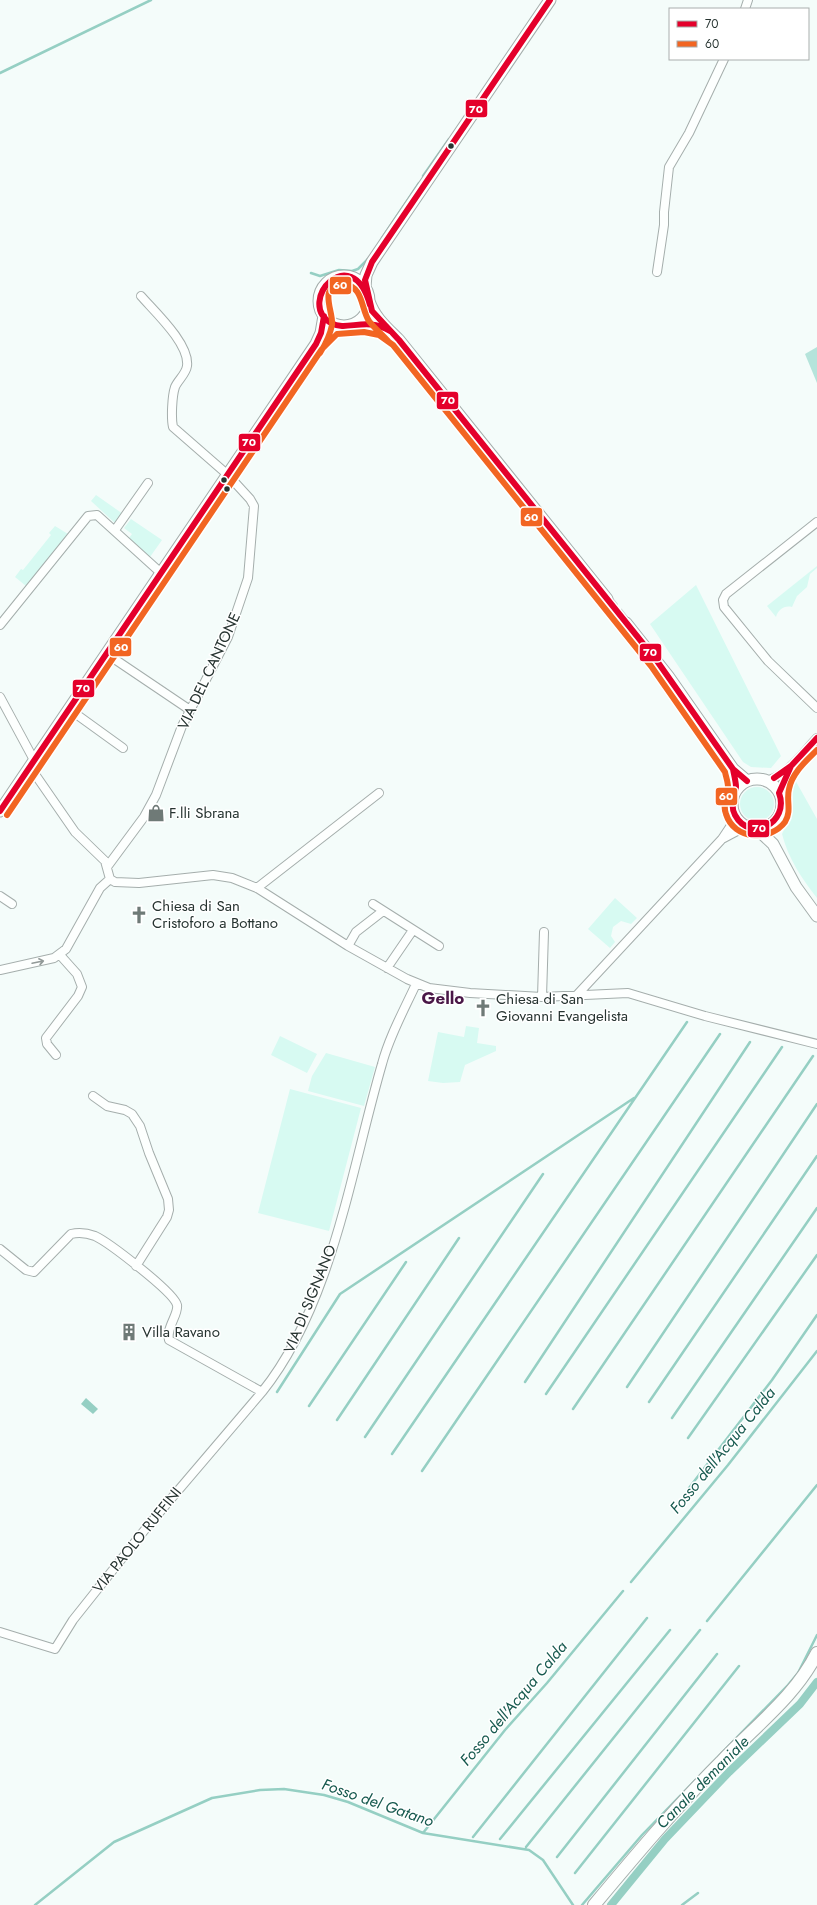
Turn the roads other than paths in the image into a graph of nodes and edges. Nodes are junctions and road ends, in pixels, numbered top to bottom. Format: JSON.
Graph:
{"nodes":[{"id":1,"x":550,"y":0,"type":"edge"},
{"id":2,"x":724,"y":60,"type":"edge"},
{"id":3,"x":372,"y":262,"type":"junction"},
{"id":4,"x":657,"y":272,"type":"dead end"},
{"id":5,"x":348,"y":276,"type":"junction"},
{"id":6,"x":365,"y":288,"type":"junction"},
{"id":7,"x":141,"y":296,"type":"dead end"},
{"id":8,"x":369,"y":301,"type":"junction"},
{"id":9,"x":324,"y":316,"type":"junction"},
{"id":10,"x":355,"y":324,"type":"junction"},
{"id":11,"x":338,"y":325,"type":"junction"},
{"id":12,"x":390,"y":331,"type":"junction"},
{"id":13,"x":316,"y":344,"type":"junction"},
{"id":14,"x":228,"y":475,"type":"junction"},
{"id":15,"x":148,"y":483,"type":"dead end"},
{"id":16,"x":817,"y":522,"type":"edge"},
{"id":17,"x":115,"y":530,"type":"junction"},
{"id":18,"x":161,"y":573,"type":"junction"},
{"id":19,"x":607,"y":599,"type":"tunnel mouth"},
{"id":20,"x":626,"y":622,"type":"tunnel mouth"},
{"id":21,"x":0,"y":625,"type":"edge"},
{"id":22,"x":107,"y":654,"type":"junction"},
{"id":23,"x":0,"y":697,"type":"edge"},
{"id":24,"x":817,"y":708,"type":"edge"},
{"id":25,"x":69,"y":709,"type":"junction"},
{"id":26,"x":190,"y":710,"type":"junction"},
{"id":27,"x":817,"y":738,"type":"edge"},
{"id":28,"x":123,"y":748,"type":"dead end"},
{"id":29,"x":32,"y":764,"type":"junction"},
{"id":30,"x":791,"y":766,"type":"junction"},
{"id":31,"x":732,"y":769,"type":"junction"},
{"id":32,"x":747,"y":781,"type":"junction"},
{"id":33,"x":766,"y":781,"type":"junction"},
{"id":34,"x":736,"y":790,"type":"junction"},
{"id":35,"x":379,"y":793,"type":"dead end"},
{"id":36,"x":779,"y":793,"type":"junction"},
{"id":37,"x":0,"y":811,"type":"edge"},
{"id":38,"x":734,"y":814,"type":"junction"},
{"id":39,"x":774,"y":822,"type":"junction"},
{"id":40,"x":753,"y":828,"type":"junction"},
{"id":41,"x":722,"y":839,"type":"junction"},
{"id":42,"x":773,"y":844,"type":"junction"},
{"id":43,"x":107,"y":867,"type":"junction"},
{"id":44,"x":110,"y":879,"type":"junction"},
{"id":45,"x":258,"y":888,"type":"junction"},
{"id":46,"x":0,"y":896,"type":"edge"},
{"id":47,"x":12,"y":904,"type":"dead end"},
{"id":48,"x":372,"y":904,"type":"dead end"},
{"id":49,"x":383,"y":911,"type":"junction"},
{"id":50,"x":817,"y":916,"type":"edge"},
{"id":51,"x":413,"y":930,"type":"junction"},
{"id":52,"x":544,"y":932,"type":"dead end"},
{"id":53,"x":348,"y":946,"type":"junction"},
{"id":54,"x":439,"y":946,"type":"dead end"},
{"id":55,"x":60,"y":956,"type":"junction"},
{"id":56,"x":387,"y":968,"type":"junction"},
{"id":57,"x":0,"y":970,"type":"edge"},
{"id":58,"x":416,"y":984,"type":"junction"},
{"id":59,"x":576,"y":996,"type":"junction"},
{"id":60,"x":542,"y":997,"type":"junction"},
{"id":61,"x":817,"y":1044,"type":"edge"},
{"id":62,"x":56,"y":1054,"type":"dead end"},
{"id":63,"x":93,"y":1096,"type":"dead end"},
{"id":64,"x":0,"y":1249,"type":"edge"},
{"id":65,"x":136,"y":1266,"type":"junction"},
{"id":66,"x":262,"y":1392,"type":"junction"},
{"id":67,"x":0,"y":1632,"type":"edge"},
{"id":68,"x":817,"y":1653,"type":"edge"},
{"id":69,"x":594,"y":1905,"type":"edge"}],
"edges":[{"from":1,"to":3,"type":"street"},
{"from":2,"to":4,"type":"street"},
{"from":3,"to":5,"type":"street"},
{"from":3,"to":6,"type":"street"},
{"from":5,"to":6,"type":"street"},
{"from":5,"to":9,"type":"street"},
{"from":6,"to":8,"type":"street"},
{"from":7,"to":14,"type":"street","name":"VIA DEL CANTONE"},
{"from":8,"to":10,"type":"street"},
{"from":8,"to":12,"type":"street"},
{"from":9,"to":11,"type":"street"},
{"from":9,"to":13,"type":"street"},
{"from":10,"to":11,"type":"street"},
{"from":10,"to":12,"type":"street"},
{"from":11,"to":13,"type":"street"},
{"from":12,"to":19,"type":"street"},
{"from":13,"to":14,"type":"street"},
{"from":14,"to":18,"type":"street"},
{"from":14,"to":26,"type":"street","name":"VIA DEL CANTONE"},
{"from":15,"to":17,"type":"street"},
{"from":16,"to":24,"type":"street"},
{"from":17,"to":18,"type":"street"},
{"from":17,"to":21,"type":"street"},
{"from":18,"to":22,"type":"street"},
{"from":20,"to":31,"type":"street"},
{"from":22,"to":25,"type":"street"},
{"from":22,"to":26,"type":"street"},
{"from":23,"to":29,"type":"street"},
{"from":25,"to":28,"type":"street"},
{"from":25,"to":29,"type":"street"},
{"from":26,"to":43,"type":"street","name":"VIA DEL CANTONE"},
{"from":27,"to":30,"type":"street"},
{"from":29,"to":37,"type":"street"},
{"from":29,"to":43,"type":"street"},
{"from":30,"to":33,"type":"street"},
{"from":30,"to":36,"type":"street"},
{"from":31,"to":32,"type":"street"},
{"from":31,"to":34,"type":"street"},
{"from":32,"to":33,"type":"street"},
{"from":32,"to":34,"type":"street"},
{"from":33,"to":36,"type":"street"},
{"from":34,"to":38,"type":"street"},
{"from":35,"to":45,"type":"street"},
{"from":36,"to":39,"type":"street"},
{"from":38,"to":40,"type":"street"},
{"from":38,"to":41,"type":"street"},
{"from":39,"to":40,"type":"street"},
{"from":39,"to":42,"type":"street"},
{"from":40,"to":41,"type":"street"},
{"from":40,"to":42,"type":"street"},
{"from":41,"to":59,"type":"street"},
{"from":42,"to":50,"type":"street"},
{"from":43,"to":44,"type":"street"},
{"from":44,"to":45,"type":"street"},
{"from":44,"to":55,"type":"street"},
{"from":45,"to":53,"type":"street"},
{"from":46,"to":47,"type":"street"},
{"from":48,"to":49,"type":"street"},
{"from":49,"to":51,"type":"street"},
{"from":49,"to":53,"type":"street"},
{"from":51,"to":54,"type":"street"},
{"from":51,"to":56,"type":"street"},
{"from":52,"to":60,"type":"street"},
{"from":53,"to":56,"type":"street"},
{"from":57,"to":55,"type":"street","one_way":true},
{"from":55,"to":62,"type":"street"},
{"from":56,"to":58,"type":"street"},
{"from":58,"to":60,"type":"street"},
{"from":58,"to":66,"type":"street","name":"VIA DI SIGNANO"},
{"from":59,"to":60,"type":"street"},
{"from":59,"to":61,"type":"street"},
{"from":63,"to":65,"type":"street"},
{"from":64,"to":65,"type":"street"},
{"from":65,"to":66,"type":"street"},
{"from":66,"to":67,"type":"street","name":"VIA PAOLO RUFFINI"},
{"from":68,"to":69,"type":"main road"}]}
